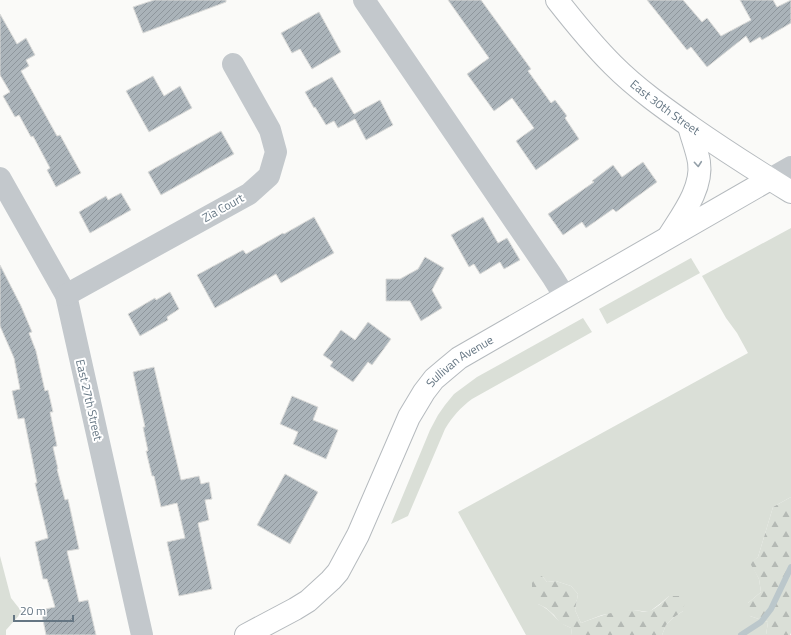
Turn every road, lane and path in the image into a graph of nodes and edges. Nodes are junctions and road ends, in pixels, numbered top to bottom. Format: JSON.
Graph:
{"nodes":[{"id":1,"x":364,"y":0,"type":"edge"},
{"id":2,"x":557,"y":0,"type":"edge"},
{"id":3,"x":233,"y":64,"type":"dead end"},
{"id":4,"x":689,"y":126,"type":"junction"},
{"id":5,"x":791,"y":167,"type":"edge"},
{"id":6,"x":0,"y":178,"type":"edge"},
{"id":7,"x":770,"y":179,"type":"junction"},
{"id":8,"x":791,"y":192,"type":"edge"},
{"id":9,"x":669,"y":237,"type":"junction"},
{"id":10,"x":66,"y":295,"type":"junction"},
{"id":11,"x":565,"y":297,"type":"junction"},
{"id":12,"x":142,"y":635,"type":"edge"},
{"id":13,"x":246,"y":635,"type":"edge"}],
"edges":[{"from":1,"to":11,"type":"street"},
{"from":2,"to":4,"type":"main road","name":"East 30th Street"},
{"from":3,"to":10,"type":"street","name":"Zia Court"},
{"from":4,"to":7,"type":"main road","name":"East 30th Street"},
{"from":4,"to":9,"type":"main road","one_way":true},
{"from":5,"to":7,"type":"street"},
{"from":6,"to":10,"type":"street","name":"East 27th Street"},
{"from":7,"to":8,"type":"main road","name":"East 30th Street"},
{"from":7,"to":9,"type":"main road","name":"Sullivan Avenue"},
{"from":9,"to":11,"type":"main road","name":"Sullivan Avenue"},
{"from":10,"to":12,"type":"street","name":"East 27th Street"},
{"from":11,"to":13,"type":"main road","name":"Sullivan Avenue"}]}
